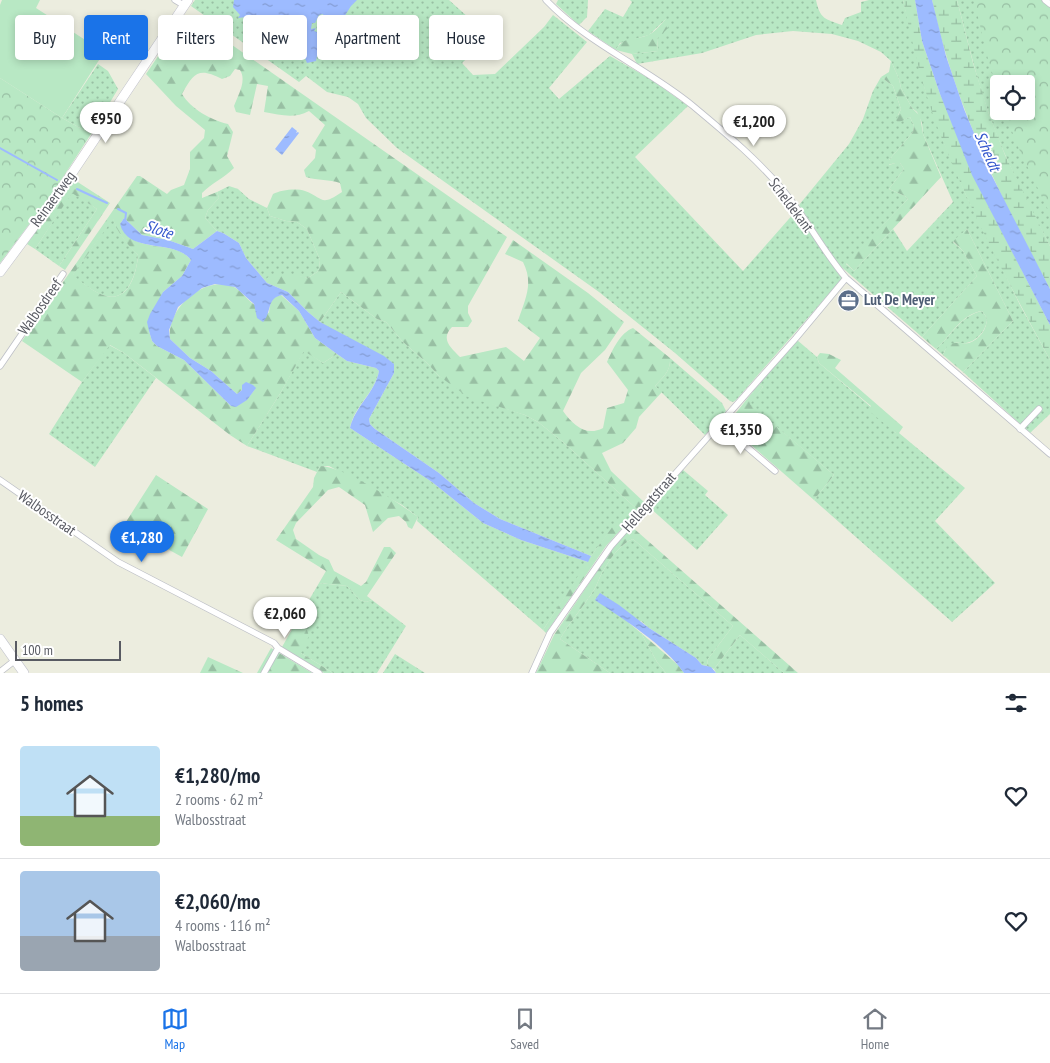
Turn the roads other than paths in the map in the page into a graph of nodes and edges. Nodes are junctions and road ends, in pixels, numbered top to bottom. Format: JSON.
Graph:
{"nodes":[{"id":1,"x":174,"y":0,"type":"edge"},
{"id":2,"x":546,"y":0,"type":"edge"},
{"id":3,"x":1045,"y":0,"type":"edge"},
{"id":4,"x":186,"y":3,"type":"edge"},
{"id":5,"x":1050,"y":4,"type":"edge"},
{"id":6,"x":0,"y":272,"type":"edge"},
{"id":7,"x":63,"y":274,"type":"dead end"},
{"id":8,"x":846,"y":278,"type":"junction"},
{"id":9,"x":0,"y":366,"type":"edge"},
{"id":10,"x":1039,"y":409,"type":"dead end"},
{"id":11,"x":720,"y":424,"type":"junction"},
{"id":12,"x":1020,"y":429,"type":"junction"},
{"id":13,"x":1050,"y":454,"type":"edge"},
{"id":14,"x":775,"y":471,"type":"dead end"},
{"id":15,"x":0,"y":480,"type":"edge"},
{"id":16,"x":0,"y":639,"type":"edge"},
{"id":17,"x":278,"y":648,"type":"junction"},
{"id":18,"x":14,"y":661,"type":"junction"},
{"id":19,"x":0,"y":672,"type":"edge"},
{"id":20,"x":24,"y":673,"type":"edge"},
{"id":21,"x":264,"y":673,"type":"edge"},
{"id":22,"x":319,"y":673,"type":"edge"},
{"id":23,"x":532,"y":673,"type":"edge"}],
"edges":[{"from":1,"to":4,"type":"street"},
{"from":2,"to":8,"type":"street","name":"Scheldekant"},
{"from":3,"to":5,"type":"street"},
{"from":4,"to":6,"type":"main road","name":"Reinaertweg"},
{"from":7,"to":9,"type":"street","name":"Walbosdreef"},
{"from":8,"to":11,"type":"street","name":"Hellegatstraat"},
{"from":8,"to":12,"type":"street","name":"Scheldekant"},
{"from":10,"to":12,"type":"street"},
{"from":11,"to":14,"type":"street"},
{"from":11,"to":23,"type":"street","name":"Hellegatstraat"},
{"from":12,"to":13,"type":"street","name":"Scheldekant"},
{"from":15,"to":17,"type":"street","name":"Walbosstraat"},
{"from":16,"to":18,"type":"main road"},
{"from":17,"to":21,"type":"street"},
{"from":17,"to":22,"type":"street"},
{"from":18,"to":19,"type":"street"},
{"from":18,"to":20,"type":"main road"}]}
